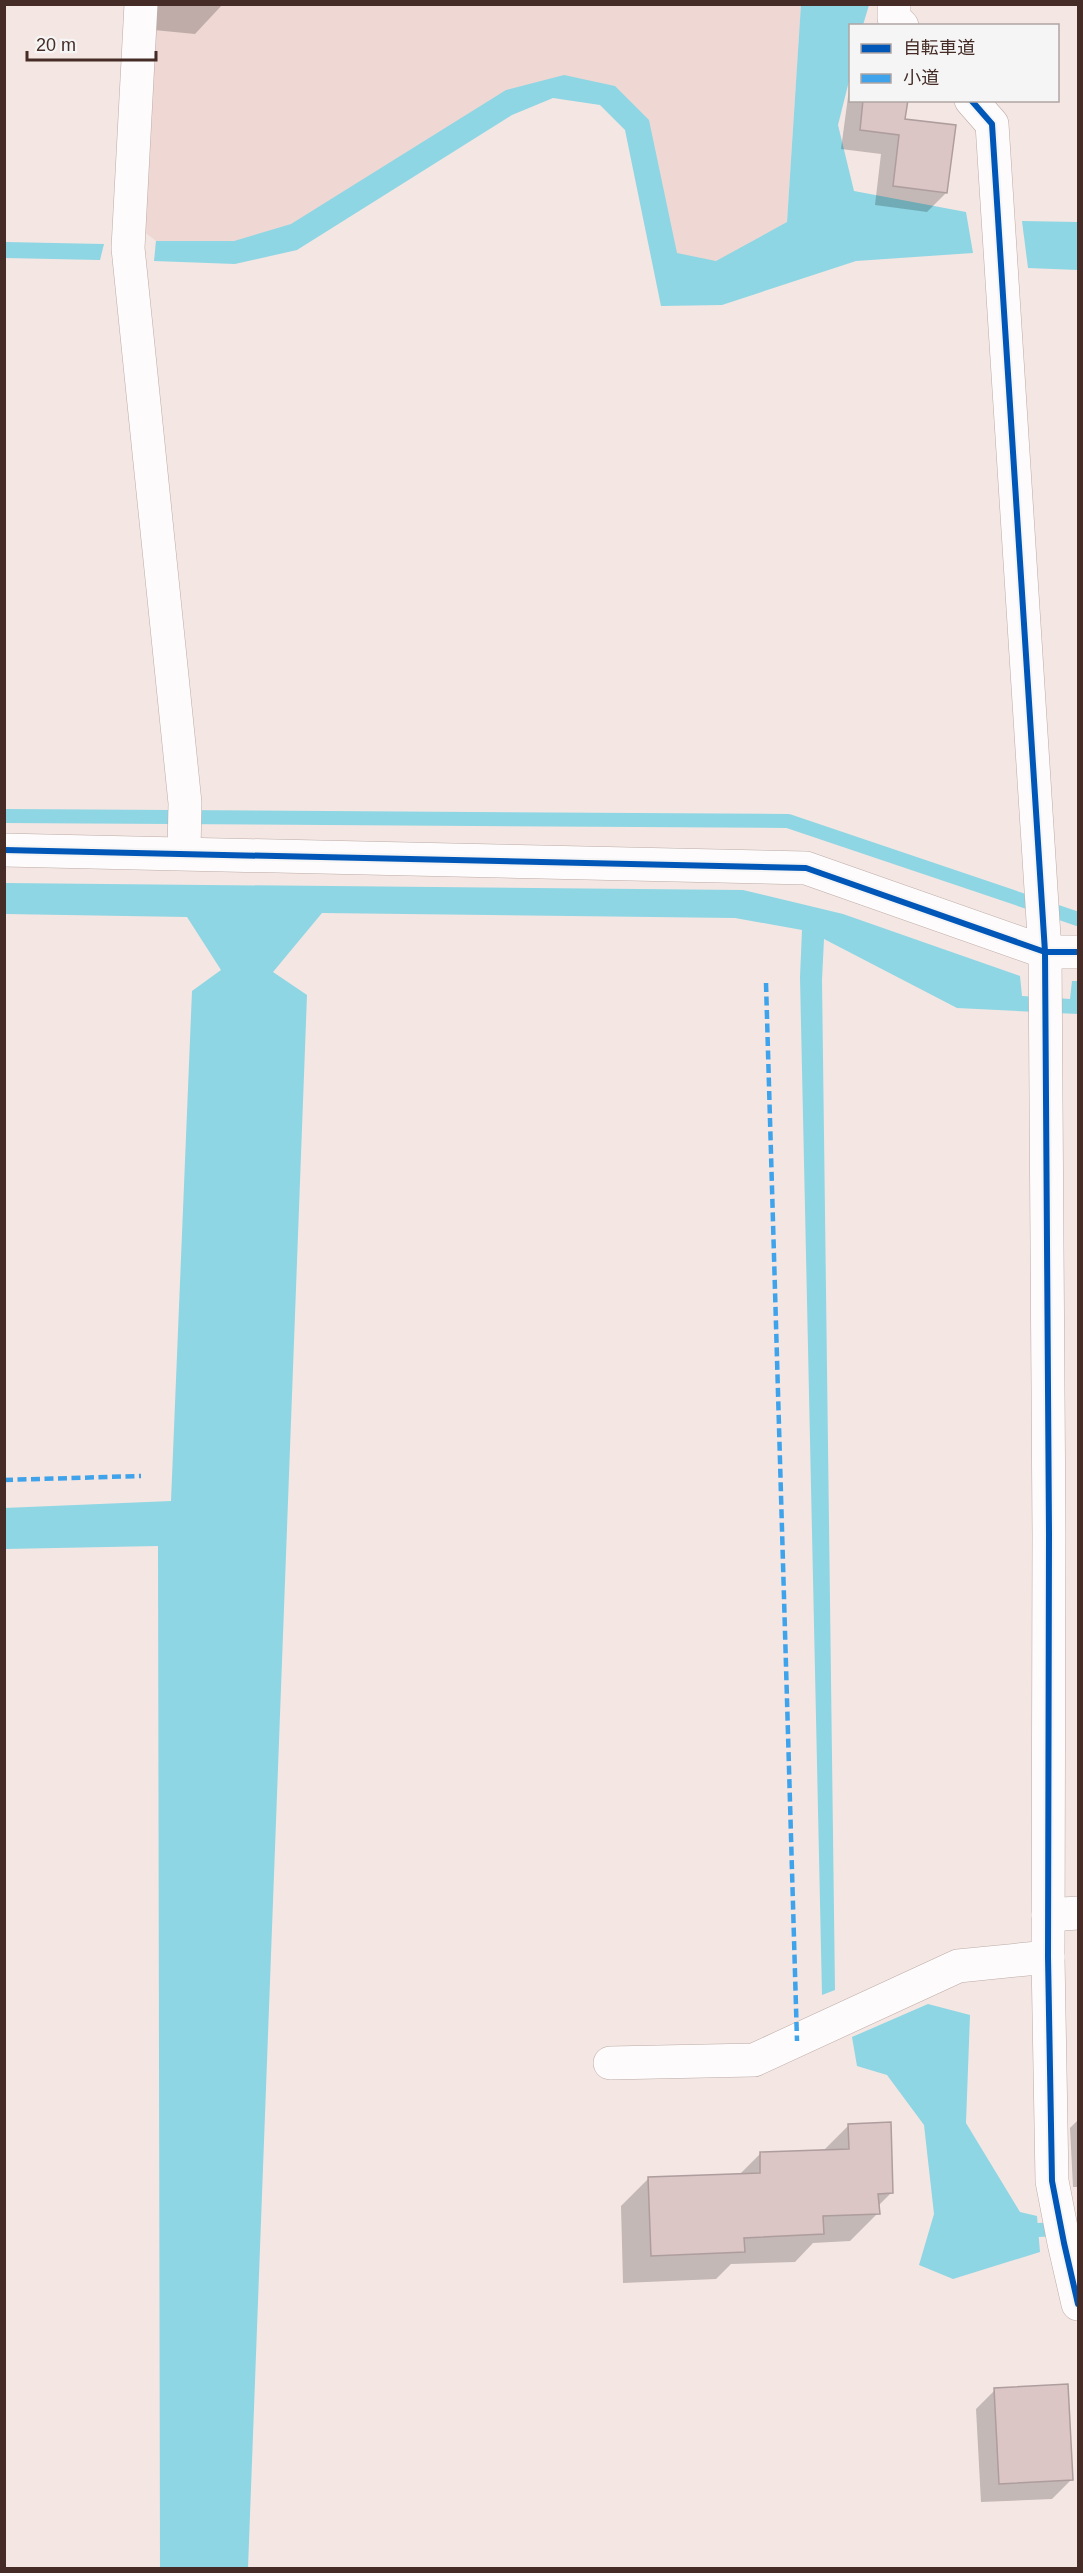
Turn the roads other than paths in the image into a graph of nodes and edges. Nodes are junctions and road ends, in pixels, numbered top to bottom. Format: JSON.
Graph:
{"nodes":[{"id":1,"x":141,"y":4,"type":"edge"},
{"id":2,"x":894,"y":4,"type":"edge"},
{"id":3,"x":900,"y":24,"type":"edge"},
{"id":4,"x":973,"y":102,"type":"edge"},
{"id":5,"x":184,"y":829,"type":"junction"},
{"id":6,"x":4,"y":850,"type":"edge"},
{"id":7,"x":1044,"y":939,"type":"junction"},
{"id":8,"x":1078,"y":952,"type":"edge"},
{"id":9,"x":1063,"y":1914,"type":"edge"},
{"id":10,"x":1048,"y":1957,"type":"junction"},
{"id":11,"x":610,"y":2063,"type":"dead end"},
{"id":12,"x":1078,"y":2304,"type":"edge"}],
"edges":[{"from":1,"to":5,"type":"street"},
{"from":2,"to":3,"type":"street"},
{"from":4,"to":7,"type":"street"},
{"from":5,"to":6,"type":"street"},
{"from":5,"to":7,"type":"street"},
{"from":7,"to":8,"type":"street"},
{"from":7,"to":9,"type":"street"},
{"from":9,"to":10,"type":"street"},
{"from":10,"to":11,"type":"street"},
{"from":10,"to":12,"type":"street"}]}
